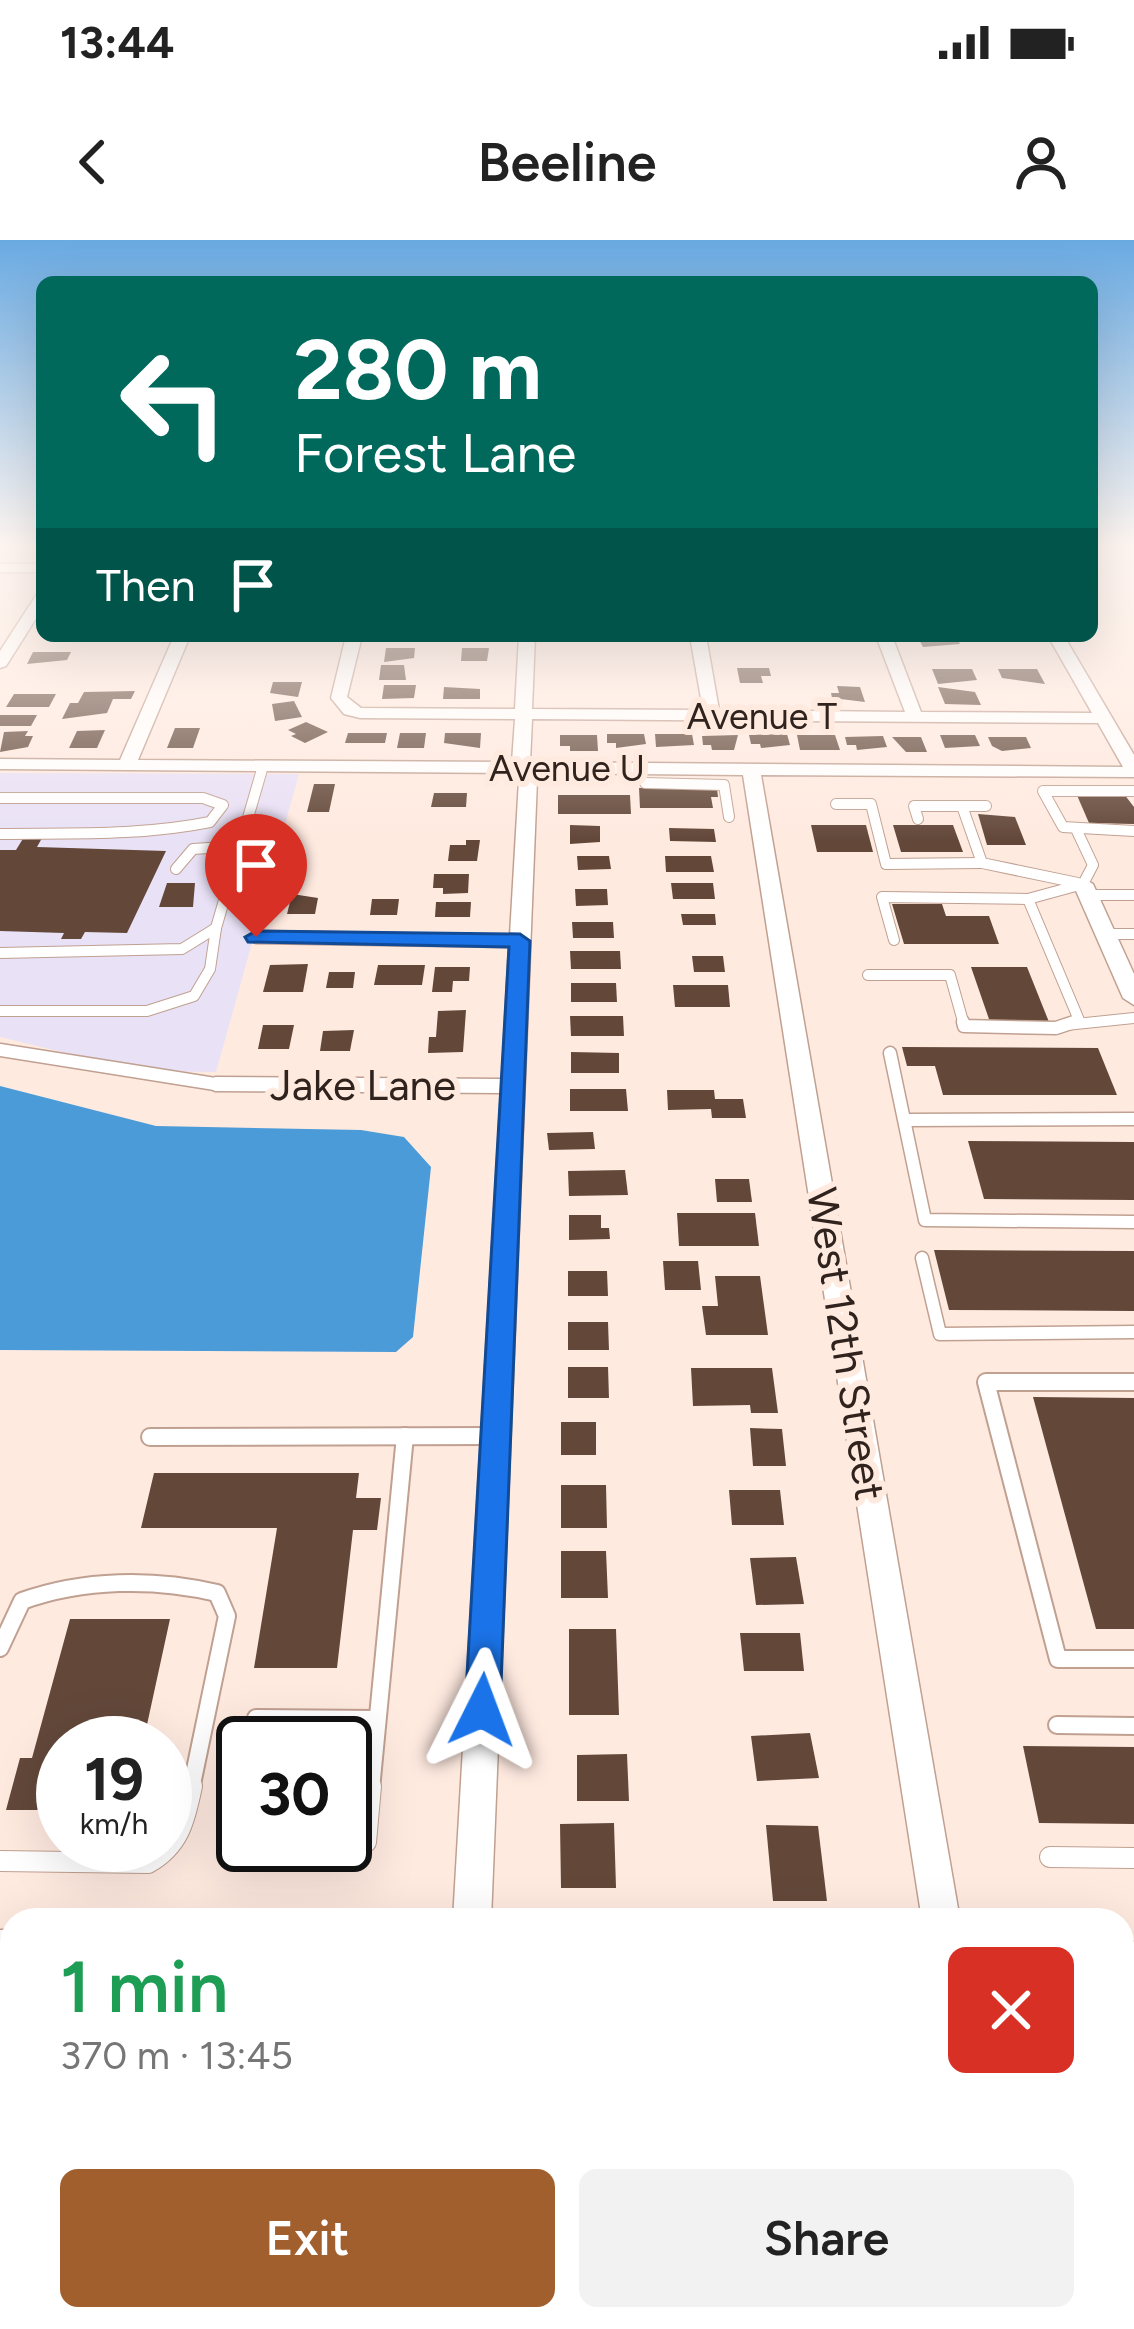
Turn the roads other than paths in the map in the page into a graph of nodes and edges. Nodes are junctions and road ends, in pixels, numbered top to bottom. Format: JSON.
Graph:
{"nodes":[{"id":1,"x":178,"y":644,"type":"edge"},
{"id":2,"x":353,"y":644,"type":"edge"},
{"id":3,"x":527,"y":644,"type":"edge"},
{"id":4,"x":699,"y":644,"type":"edge"},
{"id":5,"x":887,"y":644,"type":"edge"},
{"id":6,"x":1061,"y":644,"type":"edge"},
{"id":7,"x":524,"y":715,"type":"junction"},
{"id":8,"x":712,"y":716,"type":"junction"},
{"id":9,"x":915,"y":717,"type":"junction"},
{"id":10,"x":1103,"y":718,"type":"junction"},
{"id":11,"x":0,"y":764,"type":"edge"},
{"id":12,"x":127,"y":765,"type":"junction"},
{"id":13,"x":263,"y":766,"type":"junction"},
{"id":14,"x":521,"y":767,"type":"junction"},
{"id":15,"x":751,"y":769,"type":"junction"},
{"id":16,"x":1134,"y":771,"type":"edge"},
{"id":17,"x":702,"y":776,"type":"junction"},
{"id":18,"x":1134,"y":791,"type":"edge"},
{"id":19,"x":0,"y":798,"type":"edge"},
{"id":20,"x":836,"y":804,"type":"dead end"},
{"id":21,"x":962,"y":806,"type":"junction"},
{"id":22,"x":986,"y":806,"type":"dead end"},
{"id":23,"x":738,"y":810,"type":"junction"},
{"id":24,"x":919,"y":819,"type":"dead end"},
{"id":25,"x":1077,"y":831,"type":"junction"},
{"id":26,"x":1134,"y":831,"type":"edge"},
{"id":27,"x":0,"y":834,"type":"edge"},
{"id":28,"x":240,"y":846,"type":"junction"},
{"id":29,"x":982,"y":863,"type":"junction"},
{"id":30,"x":176,"y":869,"type":"dead end"},
{"id":31,"x":1086,"y":890,"type":"junction"},
{"id":32,"x":1134,"y":895,"type":"edge"},
{"id":33,"x":1028,"y":899,"type":"junction"},
{"id":34,"x":216,"y":928,"type":"junction"},
{"id":35,"x":1105,"y":934,"type":"junction"},
{"id":36,"x":1134,"y":934,"type":"edge"},
{"id":37,"x":256,"y":937,"type":"dead end"},
{"id":38,"x":894,"y":940,"type":"dead end"},
{"id":39,"x":520,"y":941,"type":"junction"},
{"id":40,"x":0,"y":953,"type":"edge"},
{"id":41,"x":868,"y":975,"type":"dead end"},
{"id":42,"x":1134,"y":998,"type":"edge"},
{"id":43,"x":0,"y":1011,"type":"edge"},
{"id":44,"x":1134,"y":1018,"type":"edge"},
{"id":45,"x":1079,"y":1020,"type":"junction"},
{"id":46,"x":0,"y":1050,"type":"edge"},
{"id":47,"x":890,"y":1053,"type":"dead end"},
{"id":48,"x":215,"y":1084,"type":"joint"},
{"id":49,"x":512,"y":1086,"type":"junction"},
{"id":50,"x":1134,"y":1119,"type":"edge"},
{"id":51,"x":904,"y":1120,"type":"junction"},
{"id":52,"x":1134,"y":1222,"type":"edge"},
{"id":53,"x":922,"y":1258,"type":"dead end"},
{"id":54,"x":1134,"y":1332,"type":"edge"},
{"id":55,"x":1134,"y":1382,"type":"edge"},
{"id":56,"x":405,"y":1436,"type":"junction"},
{"id":57,"x":495,"y":1436,"type":"junction"},
{"id":58,"x":150,"y":1437,"type":"dead end"},
{"id":59,"x":0,"y":1648,"type":"edge"},
{"id":60,"x":1134,"y":1659,"type":"edge"},
{"id":61,"x":372,"y":1719,"type":"edge"},
{"id":62,"x":377,"y":1719,"type":"junction"},
{"id":63,"x":1057,"y":1725,"type":"dead end"},
{"id":64,"x":1134,"y":1726,"type":"edge"},
{"id":65,"x":372,"y":1775,"type":"edge"},
{"id":66,"x":1050,"y":1857,"type":"dead end"},
{"id":67,"x":1134,"y":1858,"type":"edge"},
{"id":68,"x":0,"y":1861,"type":"edge"},
{"id":69,"x":473,"y":1908,"type":"edge"},
{"id":70,"x":939,"y":1908,"type":"edge"}],
"edges":[{"from":1,"to":12,"type":"street"},
{"from":2,"to":7,"type":"street","name":"Avenue T"},
{"from":3,"to":7,"type":"street"},
{"from":4,"to":8,"type":"street"},
{"from":5,"to":9,"type":"street"},
{"from":6,"to":10,"type":"street"},
{"from":7,"to":8,"type":"street","name":"Avenue T"},
{"from":7,"to":14,"type":"street"},
{"from":8,"to":9,"type":"street","name":"Avenue T"},
{"from":9,"to":10,"type":"street","name":"Avenue T"},
{"from":10,"to":16,"type":"street"},
{"from":11,"to":12,"type":"street","name":"Avenue U"},
{"from":12,"to":13,"type":"street","name":"Avenue U"},
{"from":13,"to":14,"type":"street","name":"Avenue U"},
{"from":13,"to":28,"type":"lane"},
{"from":14,"to":17,"type":"street","name":"Avenue U"},
{"from":14,"to":39,"type":"street"},
{"from":15,"to":16,"type":"street","name":"Avenue U"},
{"from":15,"to":17,"type":"street","name":"Avenue U"},
{"from":15,"to":23,"type":"street","name":"West 12th Street"},
{"from":17,"to":23,"type":"lane"},
{"from":18,"to":25,"type":"lane"},
{"from":19,"to":27,"type":"lane"},
{"from":20,"to":29,"type":"lane"},
{"from":21,"to":22,"type":"lane"},
{"from":21,"to":24,"type":"lane"},
{"from":21,"to":29,"type":"lane"},
{"from":23,"to":70,"type":"street","name":"West 12th Street"},
{"from":25,"to":26,"type":"lane"},
{"from":25,"to":31,"type":"lane"},
{"from":28,"to":30,"type":"lane"},
{"from":28,"to":34,"type":"lane"},
{"from":29,"to":31,"type":"lane"},
{"from":31,"to":32,"type":"lane"},
{"from":31,"to":33,"type":"lane"},
{"from":31,"to":35,"type":"street"},
{"from":33,"to":38,"type":"lane"},
{"from":33,"to":45,"type":"lane"},
{"from":34,"to":40,"type":"lane"},
{"from":34,"to":43,"type":"lane"},
{"from":35,"to":36,"type":"lane"},
{"from":35,"to":42,"type":"street"},
{"from":37,"to":39,"type":"street"},
{"from":39,"to":49,"type":"street"},
{"from":41,"to":45,"type":"lane"},
{"from":44,"to":45,"type":"lane"},
{"from":46,"to":48,"type":"lane"},
{"from":47,"to":51,"type":"lane"},
{"from":48,"to":49,"type":"street","name":"Jake Lane"},
{"from":49,"to":57,"type":"street"},
{"from":50,"to":51,"type":"lane"},
{"from":51,"to":52,"type":"lane"},
{"from":53,"to":54,"type":"lane"},
{"from":55,"to":60,"type":"lane"},
{"from":56,"to":57,"type":"lane"},
{"from":56,"to":58,"type":"lane"},
{"from":56,"to":62,"type":"lane"},
{"from":57,"to":69,"type":"street"},
{"from":59,"to":68,"type":"lane"},
{"from":61,"to":62,"type":"lane"},
{"from":62,"to":65,"type":"lane"},
{"from":63,"to":64,"type":"lane"},
{"from":66,"to":67,"type":"lane"}]}
